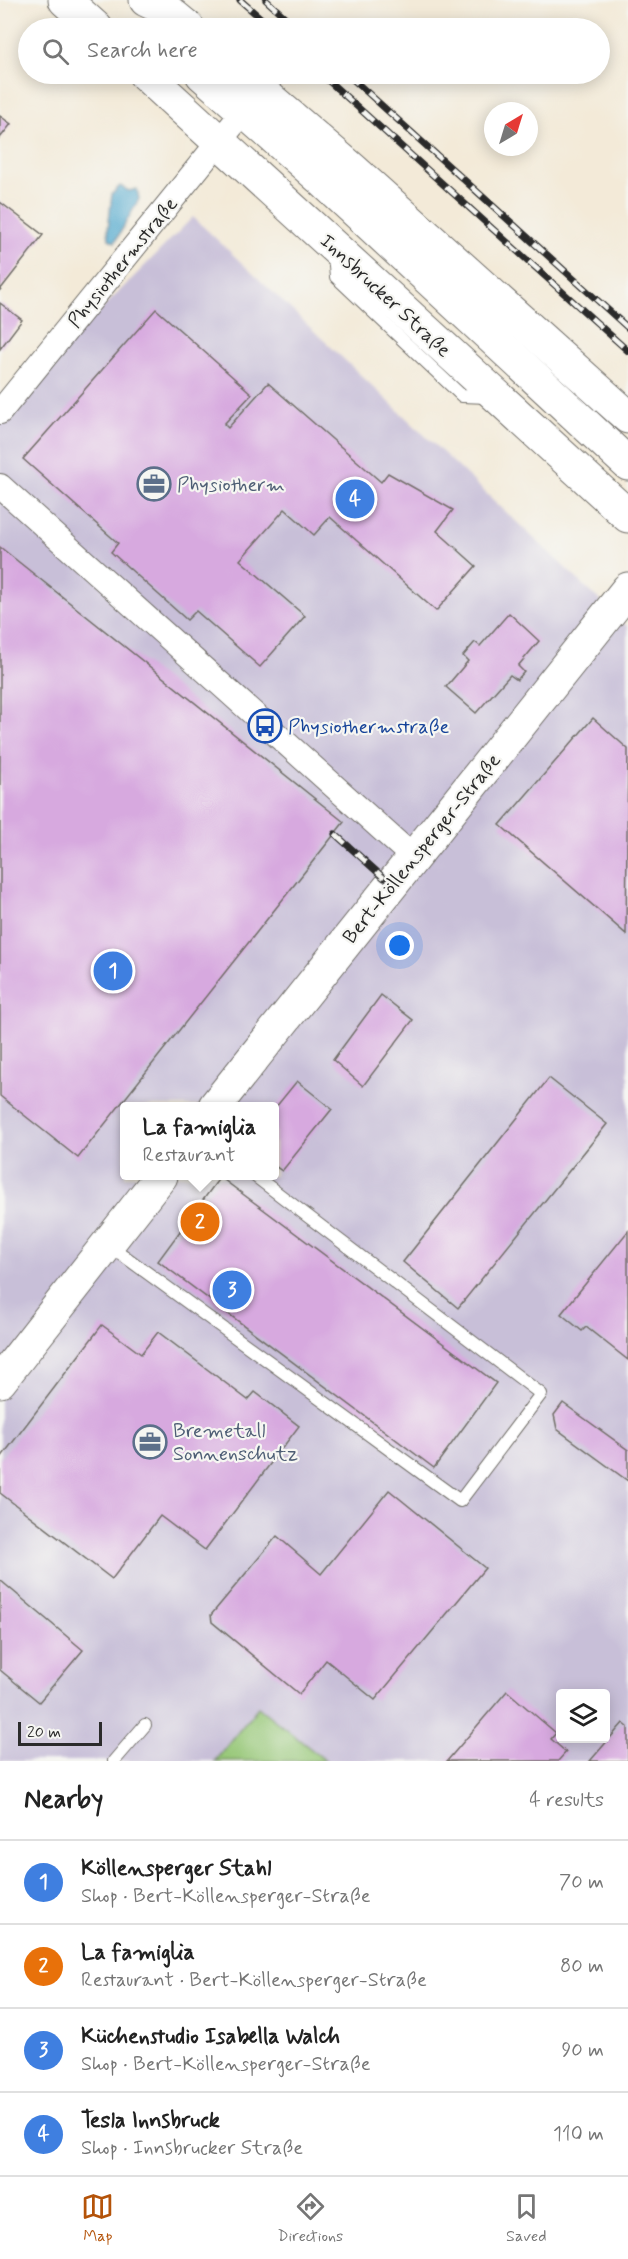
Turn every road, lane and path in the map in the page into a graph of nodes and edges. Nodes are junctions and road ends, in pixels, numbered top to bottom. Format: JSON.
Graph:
{"nodes":[{"id":1,"x":65,"y":0,"type":"edge"},
{"id":2,"x":121,"y":0,"type":"edge"},
{"id":3,"x":146,"y":0,"type":"edge"},
{"id":4,"x":85,"y":18,"type":"edge"},
{"id":5,"x":142,"y":18,"type":"edge"},
{"id":6,"x":176,"y":18,"type":"edge"},
{"id":7,"x":156,"y":84,"type":"edge"},
{"id":8,"x":213,"y":84,"type":"edge"},
{"id":9,"x":253,"y":84,"type":"edge"},
{"id":10,"x":244,"y":111,"type":"junction"},
{"id":11,"x":219,"y":142,"type":"junction"},
{"id":12,"x":0,"y":412,"type":"edge"},
{"id":13,"x":628,"y":417,"type":"edge"},
{"id":14,"x":628,"y":464,"type":"edge"},
{"id":15,"x":0,"y":486,"type":"edge"},
{"id":16,"x":628,"y":516,"type":"edge"},
{"id":17,"x":628,"y":589,"type":"edge"},
{"id":18,"x":414,"y":858,"type":"junction"},
{"id":19,"x":219,"y":1102,"type":"edge"},
{"id":20,"x":158,"y":1180,"type":"edge"},
{"id":21,"x":260,"y":1180,"type":"edge"},
{"id":22,"x":107,"y":1244,"type":"junction"},
{"id":23,"x":0,"y":1381,"type":"edge"},
{"id":24,"x":146,"y":1725,"type":"dead end"},
{"id":25,"x":114,"y":1761,"type":"edge"}],
"edges":[{"from":1,"to":4,"type":"main road"},
{"from":2,"to":5,"type":"main road"},
{"from":3,"to":6,"type":"main road"},
{"from":7,"to":11,"type":"main road","name":"Innsbrucker Straße"},
{"from":8,"to":10,"type":"main road"},
{"from":9,"to":13,"type":"main road"},
{"from":10,"to":11,"type":"street","name":"Physiothermstraße"},
{"from":10,"to":14,"type":"main road"},
{"from":11,"to":12,"type":"street","name":"Physiothermstraße"},
{"from":11,"to":16,"type":"main road","name":"Innsbrucker Straße"},
{"from":15,"to":18,"type":"street"},
{"from":17,"to":18,"type":"main road","name":"Bert-Köllensperger-Straße"},
{"from":18,"to":19,"type":"main road","name":"Bert-Köllensperger-Straße"},
{"from":20,"to":22,"type":"main road"},
{"from":21,"to":22,"type":"lane"},
{"from":22,"to":23,"type":"main road"},
{"from":24,"to":25,"type":"lane"}]}
